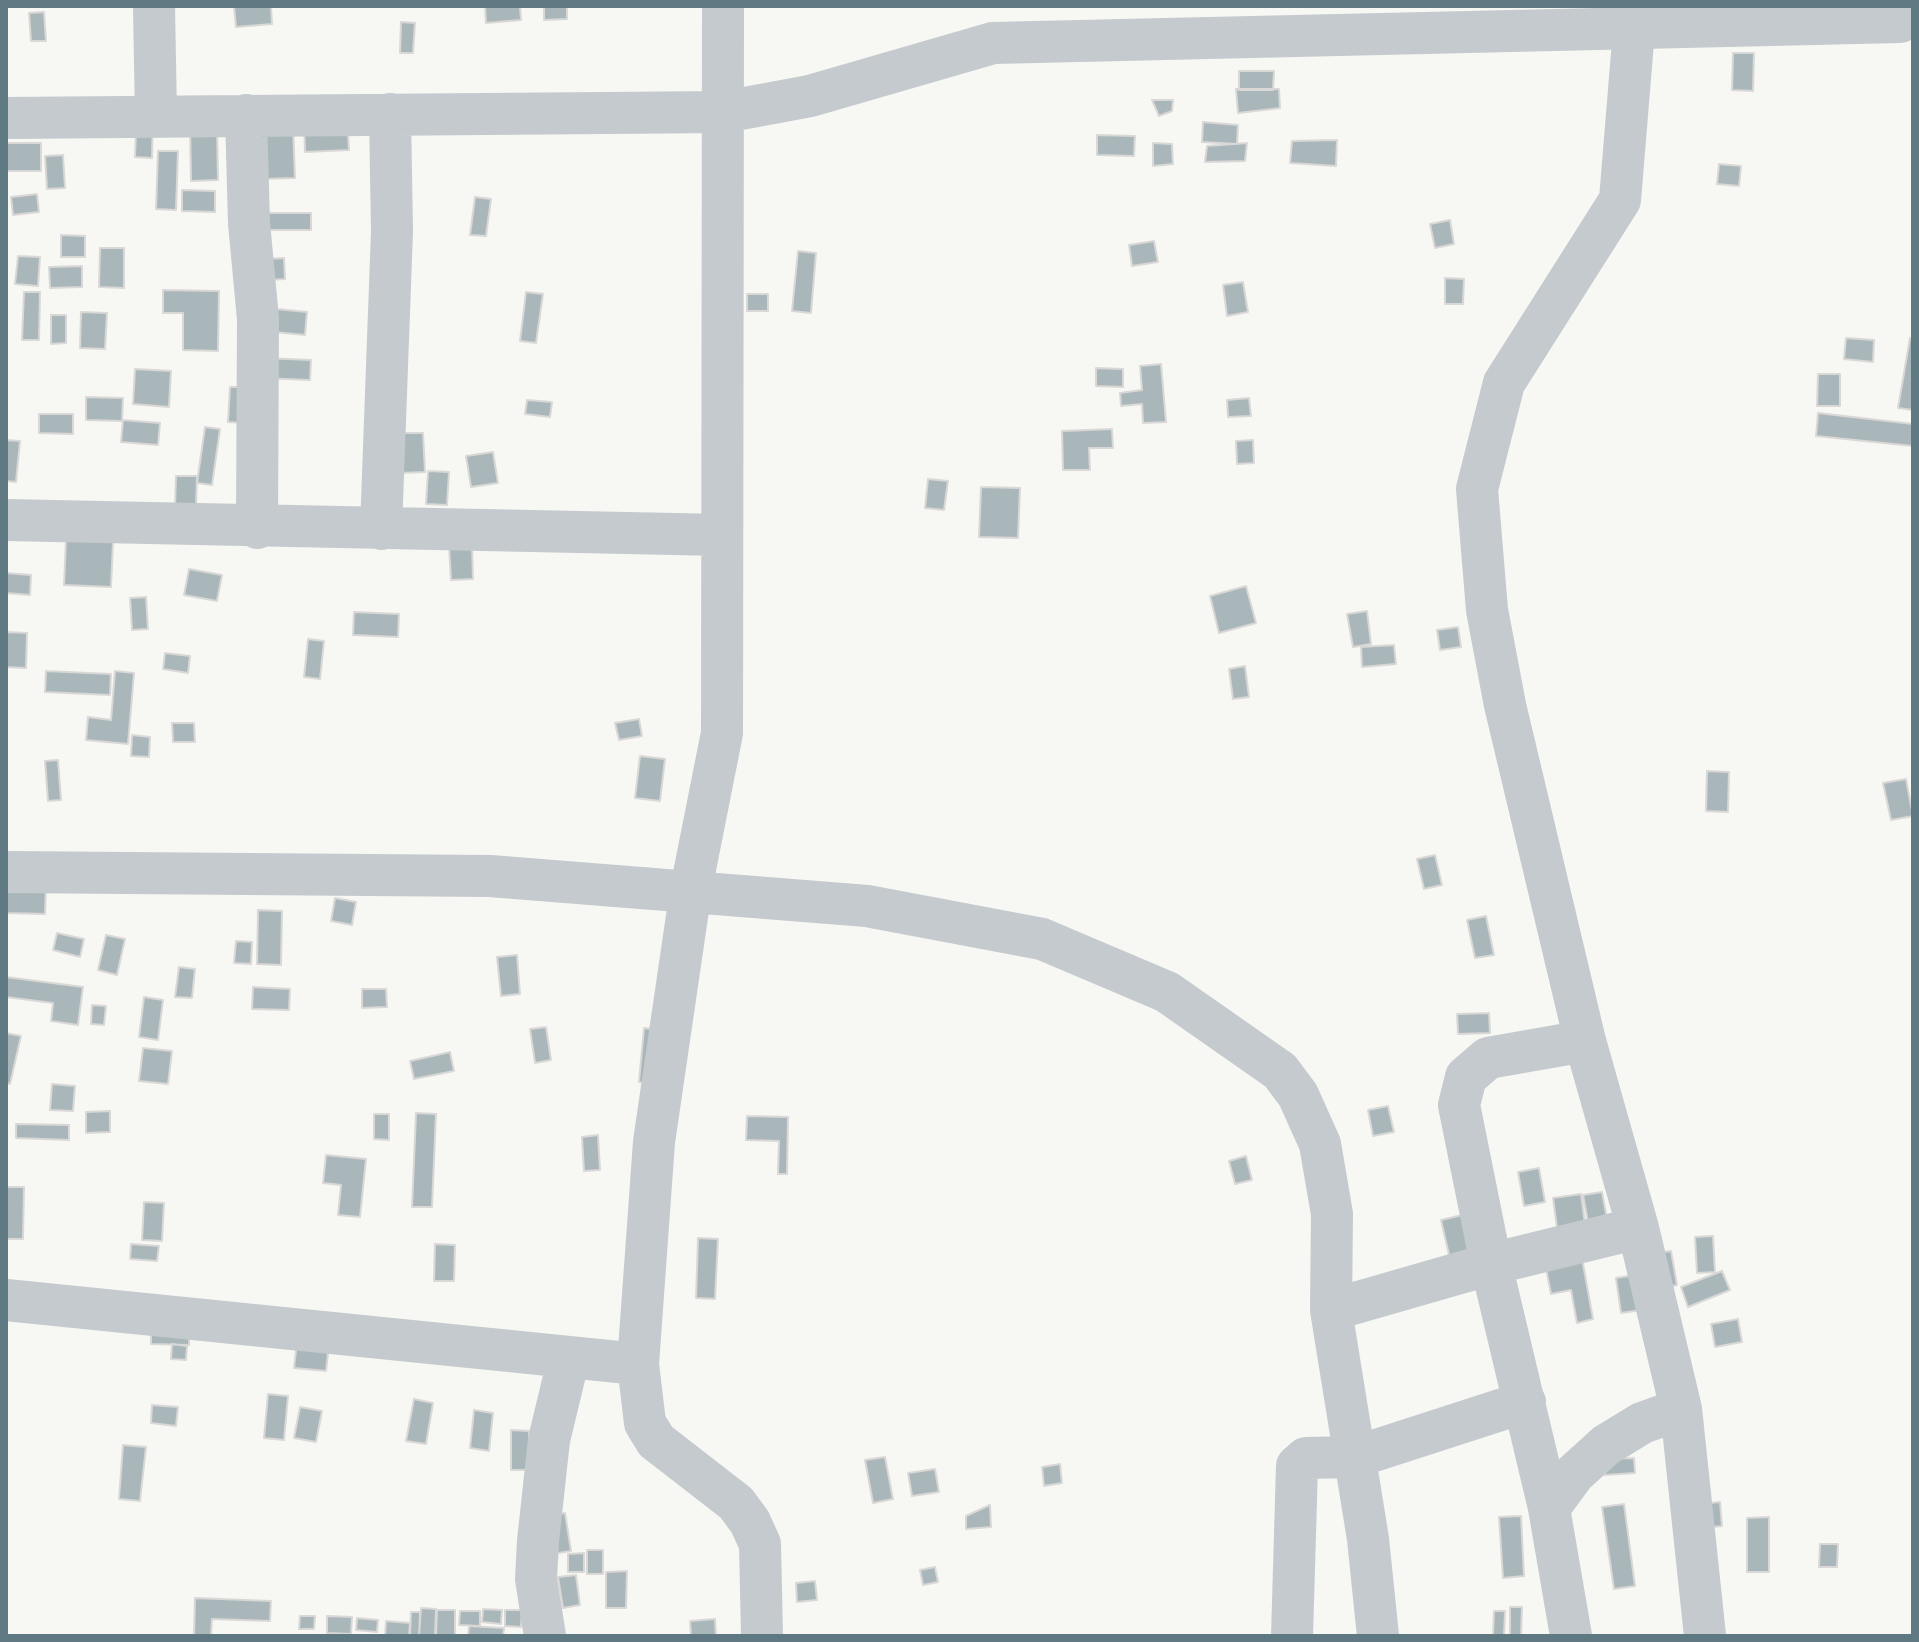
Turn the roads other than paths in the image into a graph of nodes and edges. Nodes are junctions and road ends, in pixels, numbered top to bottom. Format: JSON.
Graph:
{"nodes":[{"id":1,"x":154,"y":6,"type":"edge"},
{"id":2,"x":723,"y":6,"type":"edge"},
{"id":3,"x":1903,"y":6,"type":"edge"},
{"id":4,"x":1634,"y":29,"type":"junction"},
{"id":5,"x":724,"y":112,"type":"junction"},
{"id":6,"x":390,"y":114,"type":"junction"},
{"id":7,"x":246,"y":115,"type":"junction"},
{"id":8,"x":156,"y":116,"type":"junction"},
{"id":9,"x":6,"y":118,"type":"edge"},
{"id":10,"x":6,"y":520,"type":"edge"},
{"id":11,"x":257,"y":528,"type":"junction"},
{"id":12,"x":381,"y":529,"type":"junction"},
{"id":13,"x":722,"y":535,"type":"junction"},
{"id":14,"x":6,"y":872,"type":"edge"},
{"id":15,"x":691,"y":889,"type":"junction"},
{"id":16,"x":1585,"y":1041,"type":"junction"},
{"id":17,"x":1638,"y":1228,"type":"junction"},
{"id":18,"x":1491,"y":1264,"type":"junction"},
{"id":19,"x":6,"y":1300,"type":"edge"},
{"id":20,"x":1331,"y":1310,"type":"junction"},
{"id":21,"x":569,"y":1357,"type":"junction"},
{"id":22,"x":638,"y":1364,"type":"junction"},
{"id":23,"x":1525,"y":1402,"type":"junction"},
{"id":24,"x":1681,"y":1409,"type":"junction"},
{"id":25,"x":1355,"y":1457,"type":"junction"},
{"id":26,"x":1549,"y":1508,"type":"junction"},
{"id":27,"x":545,"y":1636,"type":"edge"},
{"id":28,"x":762,"y":1636,"type":"edge"},
{"id":29,"x":1292,"y":1636,"type":"edge"},
{"id":30,"x":1378,"y":1636,"type":"edge"},
{"id":31,"x":1571,"y":1636,"type":"edge"},
{"id":32,"x":1705,"y":1636,"type":"edge"}],
"edges":[{"from":1,"to":8,"type":"street"},
{"from":2,"to":5,"type":"street"},
{"from":3,"to":4,"type":"street"},
{"from":4,"to":5,"type":"street"},
{"from":4,"to":16,"type":"street"},
{"from":5,"to":6,"type":"street"},
{"from":5,"to":13,"type":"street"},
{"from":6,"to":7,"type":"street"},
{"from":6,"to":12,"type":"street"},
{"from":7,"to":8,"type":"street"},
{"from":7,"to":11,"type":"street"},
{"from":8,"to":9,"type":"street"},
{"from":10,"to":11,"type":"street"},
{"from":11,"to":12,"type":"street"},
{"from":12,"to":13,"type":"street"},
{"from":13,"to":15,"type":"street"},
{"from":14,"to":15,"type":"street"},
{"from":15,"to":20,"type":"street"},
{"from":15,"to":22,"type":"street"},
{"from":16,"to":17,"type":"street"},
{"from":16,"to":18,"type":"street"},
{"from":17,"to":18,"type":"street"},
{"from":17,"to":24,"type":"street"},
{"from":18,"to":20,"type":"street"},
{"from":18,"to":23,"type":"street"},
{"from":19,"to":21,"type":"street"},
{"from":20,"to":25,"type":"street"},
{"from":21,"to":22,"type":"street"},
{"from":21,"to":27,"type":"street"},
{"from":22,"to":28,"type":"street"},
{"from":23,"to":25,"type":"street"},
{"from":23,"to":26,"type":"street"},
{"from":24,"to":26,"type":"street"},
{"from":24,"to":32,"type":"street"},
{"from":25,"to":29,"type":"street"},
{"from":25,"to":30,"type":"street"},
{"from":26,"to":31,"type":"street"}]}
